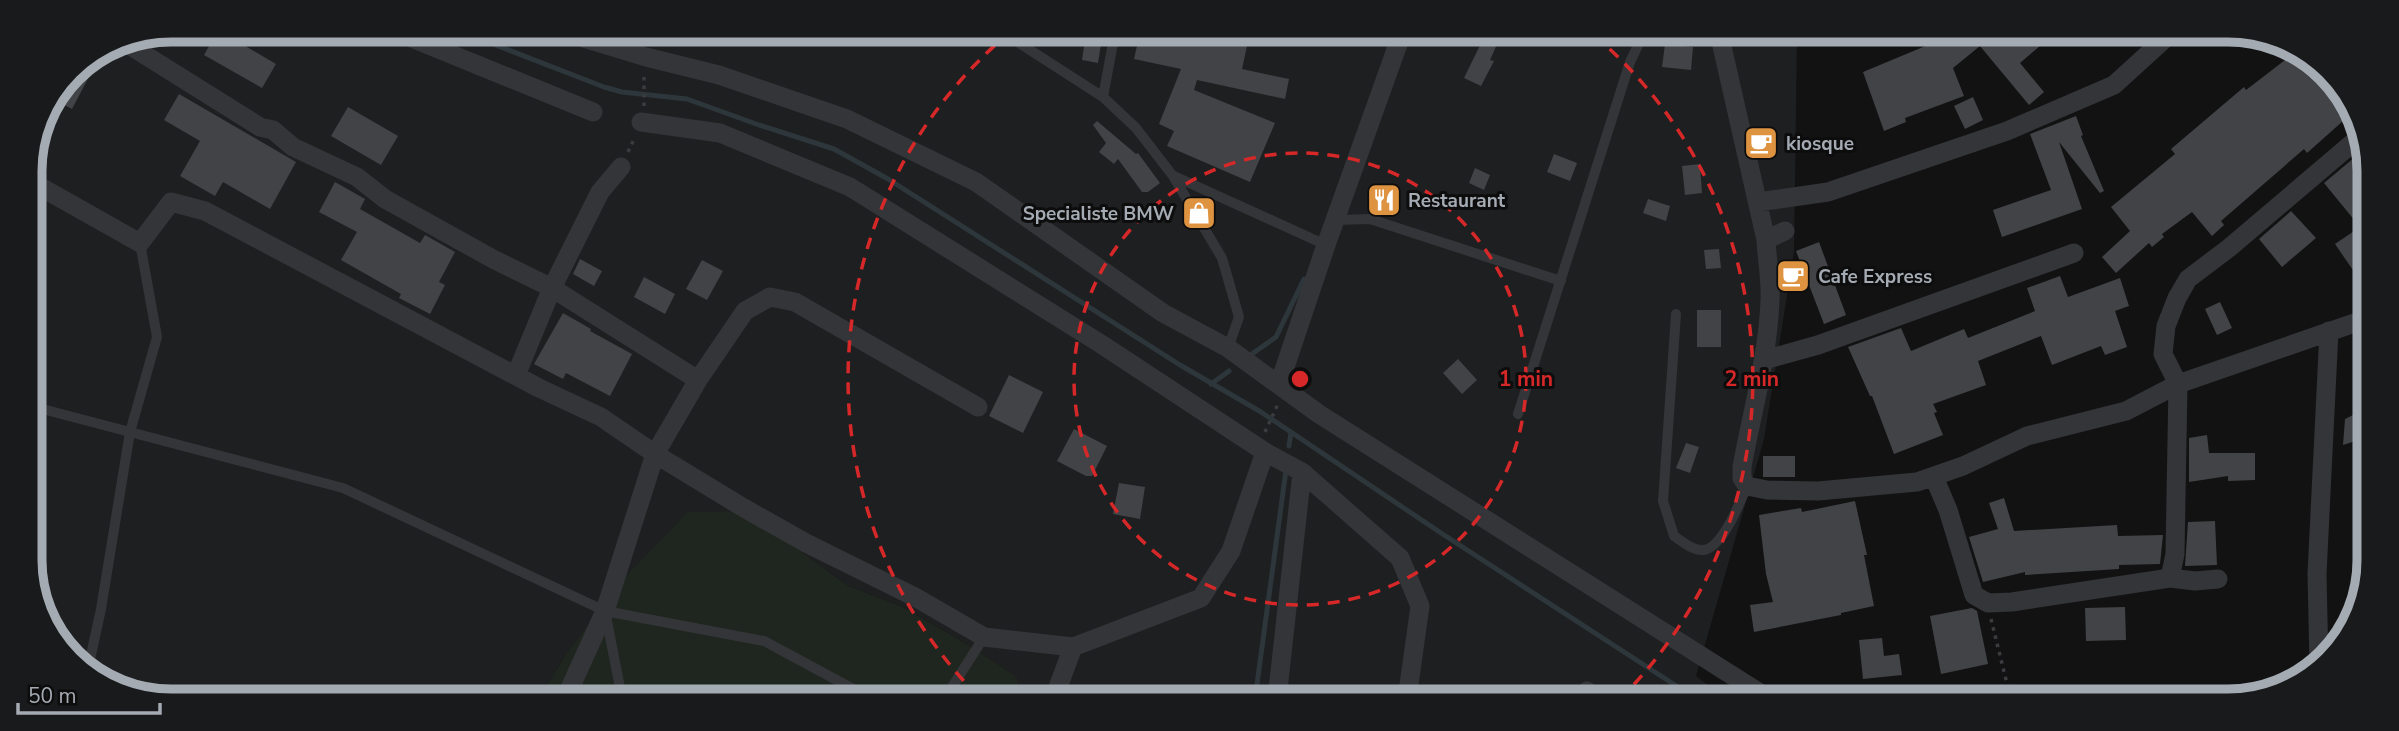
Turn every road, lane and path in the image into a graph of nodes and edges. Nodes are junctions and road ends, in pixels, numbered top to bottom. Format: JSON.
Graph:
{"nodes":[{"id":1,"x":421,"y":42,"type":"edge"},
{"id":2,"x":597,"y":42,"type":"edge"},
{"id":3,"x":1017,"y":42,"type":"edge"},
{"id":4,"x":1113,"y":42,"type":"edge"},
{"id":5,"x":1399,"y":42,"type":"edge"},
{"id":6,"x":1640,"y":42,"type":"edge"},
{"id":7,"x":1721,"y":42,"type":"edge"},
{"id":8,"x":2162,"y":42,"type":"edge"},
{"id":9,"x":133,"y":48,"type":"edge"},
{"id":10,"x":644,"y":72,"type":"dead end"},
{"id":11,"x":1102,"y":97,"type":"junction"},
{"id":12,"x":593,"y":112,"type":"dead end"},
{"id":13,"x":643,"y":117,"type":"joint"},
{"id":14,"x":2354,"y":142,"type":"edge"},
{"id":15,"x":621,"y":167,"type":"dead end"},
{"id":16,"x":1174,"y":176,"type":"junction"},
{"id":17,"x":42,"y":188,"type":"edge"},
{"id":18,"x":1758,"y":202,"type":"junction"},
{"id":19,"x":1335,"y":220,"type":"junction"},
{"id":20,"x":1785,"y":230,"type":"dead end"},
{"id":21,"x":1766,"y":240,"type":"junction"},
{"id":22,"x":140,"y":243,"type":"junction"},
{"id":23,"x":1326,"y":245,"type":"junction"},
{"id":24,"x":2074,"y":253,"type":"dead end"},
{"id":25,"x":1560,"y":281,"type":"junction"},
{"id":26,"x":552,"y":288,"type":"junction"},
{"id":27,"x":1676,"y":314,"type":"dead end"},
{"id":28,"x":2357,"y":321,"type":"edge"},
{"id":29,"x":2329,"y":331,"type":"junction"},
{"id":30,"x":1228,"y":348,"type":"junction"},
{"id":31,"x":1764,"y":360,"type":"junction"},
{"id":32,"x":516,"y":375,"type":"junction"},
{"id":33,"x":698,"y":380,"type":"junction"},
{"id":34,"x":2178,"y":384,"type":"junction"},
{"id":35,"x":1279,"y":393,"type":"junction"},
{"id":36,"x":978,"y":407,"type":"dead end"},
{"id":37,"x":42,"y":409,"type":"edge"},
{"id":38,"x":1518,"y":414,"type":"dead end"},
{"id":39,"x":130,"y":432,"type":"junction"},
{"id":40,"x":1265,"y":442,"type":"junction"},
{"id":41,"x":654,"y":454,"type":"junction"},
{"id":42,"x":1302,"y":472,"type":"junction"},
{"id":43,"x":1934,"y":477,"type":"junction"},
{"id":44,"x":1747,"y":486,"type":"junction"},
{"id":45,"x":2170,"y":578,"type":"junction"},
{"id":46,"x":2218,"y":579,"type":"dead end"},
{"id":47,"x":1988,"y":603,"type":"junction"},
{"id":48,"x":605,"y":611,"type":"junction"},
{"id":49,"x":985,"y":637,"type":"junction"},
{"id":50,"x":1073,"y":647,"type":"junction"},
{"id":51,"x":2319,"y":651,"type":"edge"},
{"id":52,"x":90,"y":660,"type":"edge"},
{"id":53,"x":570,"y":689,"type":"edge"},
{"id":54,"x":620,"y":689,"type":"edge"},
{"id":55,"x":853,"y":689,"type":"edge"},
{"id":56,"x":951,"y":689,"type":"edge"},
{"id":57,"x":1057,"y":689,"type":"edge"},
{"id":58,"x":1278,"y":689,"type":"edge"},
{"id":59,"x":1408,"y":689,"type":"edge"},
{"id":60,"x":1754,"y":689,"type":"edge"},
{"id":61,"x":2008,"y":689,"type":"edge"}],
"edges":[{"from":1,"to":12,"type":"street"},
{"from":2,"to":30,"type":"street"},
{"from":3,"to":11,"type":"lane"},
{"from":4,"to":11,"type":"lane"},
{"from":5,"to":19,"type":"street"},
{"from":6,"to":25,"type":"lane"},
{"from":7,"to":18,"type":"street"},
{"from":8,"to":18,"type":"street"},
{"from":9,"to":26,"type":"street"},
{"from":10,"to":13,"type":"path"},
{"from":11,"to":16,"type":"lane"},
{"from":13,"to":40,"type":"street"},
{"from":14,"to":34,"type":"street"},
{"from":15,"to":26,"type":"street"},
{"from":16,"to":23,"type":"lane"},
{"from":16,"to":30,"type":"lane"},
{"from":17,"to":22,"type":"street"},
{"from":18,"to":21,"type":"street"},
{"from":19,"to":23,"type":"street"},
{"from":19,"to":25,"type":"lane"},
{"from":20,"to":21,"type":"street"},
{"from":21,"to":31,"type":"street"},
{"from":22,"to":32,"type":"street"},
{"from":22,"to":39,"type":"lane"},
{"from":23,"to":35,"type":"street"},
{"from":24,"to":31,"type":"street"},
{"from":25,"to":38,"type":"lane"},
{"from":26,"to":32,"type":"street"},
{"from":26,"to":33,"type":"street"},
{"from":27,"to":44,"type":"lane"},
{"from":28,"to":29,"type":"street"},
{"from":29,"to":34,"type":"street"},
{"from":29,"to":51,"type":"street"},
{"from":30,"to":35,"type":"street"},
{"from":31,"to":44,"type":"street"},
{"from":32,"to":41,"type":"street"},
{"from":33,"to":36,"type":"street"},
{"from":33,"to":41,"type":"street"},
{"from":34,"to":43,"type":"street"},
{"from":34,"to":45,"type":"street"},
{"from":35,"to":40,"type":"path"},
{"from":35,"to":60,"type":"street"},
{"from":37,"to":39,"type":"lane"},
{"from":39,"to":48,"type":"lane"},
{"from":39,"to":52,"type":"lane"},
{"from":40,"to":42,"type":"street"},
{"from":40,"to":50,"type":"street"},
{"from":41,"to":48,"type":"street"},
{"from":41,"to":49,"type":"street"},
{"from":42,"to":58,"type":"street"},
{"from":42,"to":59,"type":"street"},
{"from":43,"to":44,"type":"street"},
{"from":43,"to":47,"type":"street"},
{"from":45,"to":46,"type":"street"},
{"from":45,"to":47,"type":"street"},
{"from":47,"to":61,"type":"path"},
{"from":48,"to":53,"type":"street"},
{"from":48,"to":54,"type":"lane"},
{"from":48,"to":55,"type":"lane"},
{"from":49,"to":50,"type":"street"},
{"from":49,"to":56,"type":"lane"},
{"from":50,"to":57,"type":"street"}]}
